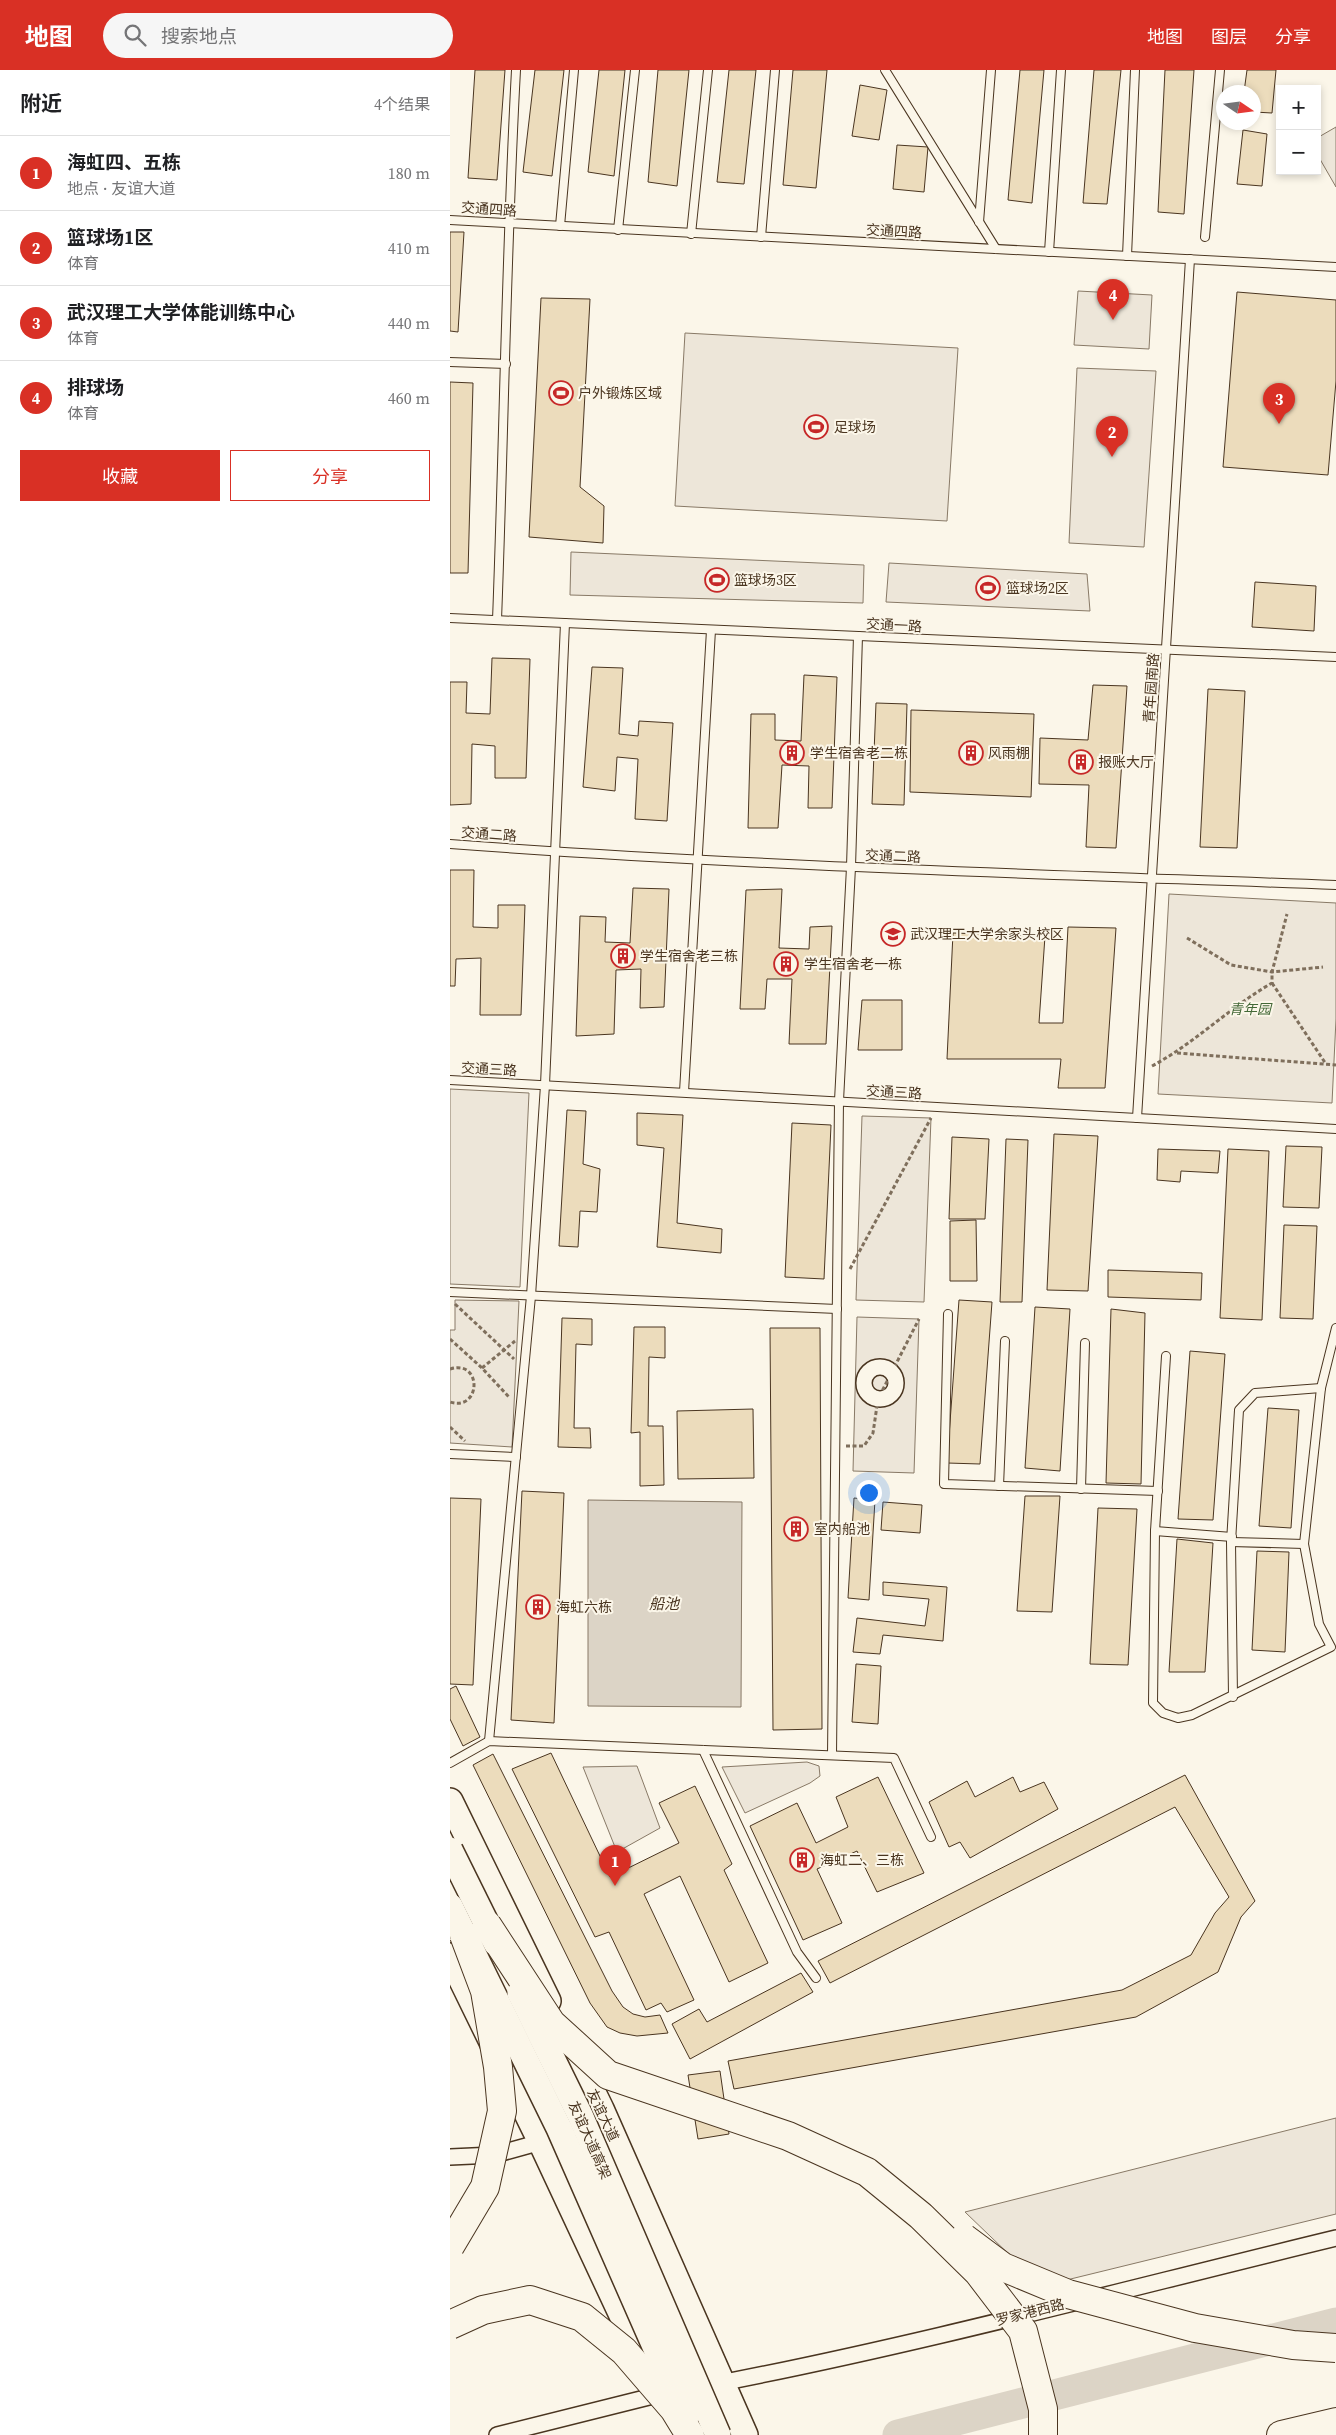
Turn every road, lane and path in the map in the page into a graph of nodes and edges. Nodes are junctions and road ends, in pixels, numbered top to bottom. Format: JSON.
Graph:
{"nodes":[{"id":1,"x":516,"y":70,"type":"edge"},
{"id":2,"x":574,"y":70,"type":"edge"},
{"id":3,"x":635,"y":70,"type":"edge"},
{"id":4,"x":708,"y":70,"type":"edge"},
{"id":5,"x":775,"y":70,"type":"edge"},
{"id":6,"x":885,"y":70,"type":"edge"},
{"id":7,"x":991,"y":70,"type":"edge"},
{"id":8,"x":1060,"y":70,"type":"edge"},
{"id":9,"x":1135,"y":70,"type":"edge"},
{"id":10,"x":1220,"y":70,"type":"edge"},
{"id":11,"x":450,"y":220,"type":"edge"},
{"id":12,"x":979,"y":222,"type":"junction"},
{"id":13,"x":508,"y":223,"type":"junction"},
{"id":14,"x":560,"y":226,"type":"junction"},
{"id":15,"x":618,"y":230,"type":"junction"},
{"id":16,"x":691,"y":234,"type":"junction"},
{"id":17,"x":761,"y":237,"type":"junction"},
{"id":18,"x":1205,"y":237,"type":"dead end"},
{"id":19,"x":996,"y":249,"type":"junction"},
{"id":20,"x":1049,"y":252,"type":"junction"},
{"id":21,"x":1128,"y":256,"type":"junction"},
{"id":22,"x":1190,"y":259,"type":"junction"},
{"id":23,"x":1336,"y":267,"type":"edge"},
{"id":24,"x":450,"y":362,"type":"edge"},
{"id":25,"x":506,"y":364,"type":"junction"},
{"id":26,"x":450,"y":618,"type":"edge"},
{"id":27,"x":497,"y":620,"type":"junction"},
{"id":28,"x":565,"y":623,"type":"junction"},
{"id":29,"x":712,"y":630,"type":"junction"},
{"id":30,"x":858,"y":636,"type":"junction"},
{"id":31,"x":1166,"y":650,"type":"junction"},
{"id":32,"x":1336,"y":657,"type":"edge"},
{"id":33,"x":450,"y":844,"type":"edge"},
{"id":34,"x":554,"y":852,"type":"junction"},
{"id":35,"x":698,"y":859,"type":"junction"},
{"id":36,"x":851,"y":867,"type":"junction"},
{"id":37,"x":1152,"y":878,"type":"junction"},
{"id":38,"x":1336,"y":885,"type":"edge"},
{"id":39,"x":1287,"y":914,"type":"dead end"},
{"id":40,"x":1187,"y":938,"type":"dead end"},
{"id":41,"x":1323,"y":967,"type":"dead end"},
{"id":42,"x":1272,"y":972,"type":"junction"},
{"id":43,"x":1272,"y":983,"type":"junction"},
{"id":44,"x":1176,"y":1053,"type":"junction"},
{"id":45,"x":1326,"y":1064,"type":"junction"},
{"id":46,"x":1336,"y":1065,"type":"edge"},
{"id":47,"x":1140,"y":1073,"type":"junction"},
{"id":48,"x":450,"y":1080,"type":"edge"},
{"id":49,"x":545,"y":1085,"type":"junction"},
{"id":50,"x":684,"y":1092,"type":"junction"},
{"id":51,"x":839,"y":1101,"type":"junction"},
{"id":52,"x":938,"y":1107,"type":"junction"},
{"id":53,"x":1138,"y":1118,"type":"junction"},
{"id":54,"x":1336,"y":1129,"type":"edge"},
{"id":55,"x":450,"y":1292,"type":"edge"},
{"id":56,"x":837,"y":1293,"type":"junction"},
{"id":57,"x":531,"y":1296,"type":"junction"},
{"id":58,"x":450,"y":1300,"type":"edge"},
{"id":59,"x":837,"y":1309,"type":"junction"},
{"id":60,"x":948,"y":1314,"type":"dead end"},
{"id":61,"x":919,"y":1319,"type":"dead end"},
{"id":62,"x":1336,"y":1328,"type":"edge"},
{"id":63,"x":1336,"y":1333,"type":"edge"},
{"id":64,"x":450,"y":1339,"type":"edge"},
{"id":65,"x":516,"y":1341,"type":"dead end"},
{"id":66,"x":1005,"y":1341,"type":"dead end"},
{"id":67,"x":1085,"y":1343,"type":"dead end"},
{"id":68,"x":503,"y":1351,"type":"junction"},
{"id":69,"x":1166,"y":1356,"type":"dead end"},
{"id":70,"x":525,"y":1367,"type":"junction"},
{"id":71,"x":482,"y":1368,"type":"junction"},
{"id":72,"x":450,"y":1369,"type":"edge"},
{"id":73,"x":893,"y":1372,"type":"junction"},
{"id":74,"x":1322,"y":1388,"type":"junction"},
{"id":75,"x":878,"y":1399,"type":"junction"},
{"id":76,"x":450,"y":1402,"type":"edge"},
{"id":77,"x":521,"y":1410,"type":"junction"},
{"id":78,"x":450,"y":1427,"type":"edge"},
{"id":79,"x":465,"y":1442,"type":"dead end"},
{"id":80,"x":835,"y":1446,"type":"junction"},
{"id":81,"x":450,"y":1454,"type":"edge"},
{"id":82,"x":516,"y":1457,"type":"junction"},
{"id":83,"x":999,"y":1486,"type":"junction"},
{"id":84,"x":1081,"y":1489,"type":"junction"},
{"id":85,"x":1158,"y":1491,"type":"junction"},
{"id":86,"x":1156,"y":1531,"type":"junction"},
{"id":87,"x":1231,"y":1540,"type":"junction"},
{"id":88,"x":1304,"y":1544,"type":"junction"},
{"id":89,"x":1232,"y":1697,"type":"junction"},
{"id":90,"x":489,"y":1741,"type":"junction"},
{"id":91,"x":703,"y":1750,"type":"junction"},
{"id":92,"x":832,"y":1755,"type":"junction"},
{"id":93,"x":450,"y":1763,"type":"edge"},
{"id":94,"x":450,"y":1801,"type":"edge"},
{"id":95,"x":931,"y":1836,"type":"dead end"},
{"id":96,"x":450,"y":1850,"type":"edge"},
{"id":97,"x":450,"y":1906,"type":"edge"},
{"id":98,"x":467,"y":1939,"type":"edge"},
{"id":99,"x":816,"y":1978,"type":"dead end"},
{"id":100,"x":541,"y":2142,"type":"junction"},
{"id":101,"x":450,"y":2157,"type":"edge"},
{"id":102,"x":867,"y":2172,"type":"junction"},
{"id":103,"x":1336,"y":2238,"type":"edge"},
{"id":104,"x":450,"y":2246,"type":"edge"},
{"id":105,"x":450,"y":2325,"type":"edge"},
{"id":106,"x":1336,"y":2348,"type":"edge"},
{"id":107,"x":722,"y":2382,"type":"junction"},
{"id":108,"x":659,"y":2394,"type":"junction"},
{"id":109,"x":1336,"y":2422,"type":"edge"},
{"id":110,"x":497,"y":2435,"type":"edge"},
{"id":111,"x":676,"y":2435,"type":"edge"},
{"id":112,"x":692,"y":2435,"type":"edge"},
{"id":113,"x":718,"y":2435,"type":"edge"},
{"id":114,"x":745,"y":2435,"type":"edge"},
{"id":115,"x":1042,"y":2435,"type":"edge"},
{"id":116,"x":1281,"y":2435,"type":"edge"}],
"edges":[{"from":1,"to":13,"type":"lane"},
{"from":2,"to":14,"type":"lane"},
{"from":3,"to":15,"type":"lane"},
{"from":4,"to":16,"type":"lane"},
{"from":5,"to":17,"type":"lane"},
{"from":6,"to":12,"type":"lane"},
{"from":7,"to":12,"type":"lane"},
{"from":8,"to":20,"type":"lane"},
{"from":9,"to":21,"type":"lane"},
{"from":10,"to":18,"type":"lane"},
{"from":11,"to":13,"type":"lane","name":"交通四路"},
{"from":12,"to":19,"type":"lane"},
{"from":13,"to":14,"type":"lane","name":"交通四路"},
{"from":13,"to":25,"type":"lane"},
{"from":14,"to":15,"type":"lane","name":"交通四路"},
{"from":15,"to":16,"type":"lane","name":"交通四路"},
{"from":16,"to":17,"type":"lane","name":"交通四路"},
{"from":17,"to":19,"type":"lane","name":"交通四路"},
{"from":19,"to":20,"type":"lane","name":"交通四路"},
{"from":20,"to":21,"type":"lane","name":"交通四路"},
{"from":21,"to":22,"type":"lane","name":"交通四路"},
{"from":22,"to":23,"type":"lane","name":"交通四路"},
{"from":22,"to":31,"type":"lane","name":"青年园南路"},
{"from":24,"to":25,"type":"lane"},
{"from":25,"to":27,"type":"lane"},
{"from":26,"to":27,"type":"lane","name":"交通一路"},
{"from":27,"to":28,"type":"lane","name":"交通一路"},
{"from":28,"to":29,"type":"lane","name":"交通一路"},
{"from":28,"to":34,"type":"lane"},
{"from":29,"to":30,"type":"lane","name":"交通一路"},
{"from":29,"to":35,"type":"lane"},
{"from":30,"to":31,"type":"lane","name":"交通一路"},
{"from":30,"to":36,"type":"lane"},
{"from":31,"to":32,"type":"lane","name":"交通一路"},
{"from":31,"to":37,"type":"lane","name":"青年园南路"},
{"from":33,"to":34,"type":"lane","name":"交通二路"},
{"from":34,"to":35,"type":"lane","name":"交通二路"},
{"from":34,"to":49,"type":"lane"},
{"from":35,"to":36,"type":"lane","name":"交通二路"},
{"from":35,"to":50,"type":"lane"},
{"from":36,"to":37,"type":"lane","name":"交通二路"},
{"from":36,"to":51,"type":"lane"},
{"from":37,"to":38,"type":"lane","name":"交通二路"},
{"from":37,"to":47,"type":"lane","name":"青年园南路"},
{"from":39,"to":42,"type":"path"},
{"from":40,"to":42,"type":"path"},
{"from":41,"to":42,"type":"path"},
{"from":42,"to":43,"type":"path"},
{"from":43,"to":44,"type":"path"},
{"from":43,"to":45,"type":"path"},
{"from":44,"to":45,"type":"path"},
{"from":44,"to":47,"type":"path"},
{"from":45,"to":46,"type":"path"},
{"from":47,"to":53,"type":"lane","name":"青年园南路"},
{"from":48,"to":49,"type":"lane","name":"交通三路"},
{"from":49,"to":50,"type":"lane","name":"交通三路"},
{"from":49,"to":57,"type":"lane"},
{"from":50,"to":51,"type":"lane","name":"交通三路"},
{"from":51,"to":52,"type":"lane","name":"交通三路"},
{"from":51,"to":56,"type":"lane"},
{"from":52,"to":53,"type":"lane","name":"交通三路"},
{"from":52,"to":56,"type":"path"},
{"from":53,"to":54,"type":"lane","name":"交通三路"},
{"from":55,"to":57,"type":"lane"},
{"from":56,"to":59,"type":"lane"},
{"from":57,"to":59,"type":"lane"},
{"from":57,"to":70,"type":"lane"},
{"from":58,"to":68,"type":"path"},
{"from":59,"to":80,"type":"lane"},
{"from":60,"to":83,"type":"lane"},
{"from":61,"to":73,"type":"path"},
{"from":62,"to":63,"type":"lane"},
{"from":63,"to":74,"type":"lane"},
{"from":64,"to":71,"type":"path"},
{"from":65,"to":68,"type":"path"},
{"from":66,"to":83,"type":"lane"},
{"from":67,"to":84,"type":"lane"},
{"from":68,"to":70,"type":"path"},
{"from":68,"to":71,"type":"path"},
{"from":69,"to":85,"type":"lane"},
{"from":70,"to":77,"type":"lane"},
{"from":71,"to":77,"type":"path"},
{"from":72,"to":76,"type":"path"},
{"from":73,"to":75,"type":"path"},
{"from":73,"to":75,"type":"street"},
{"from":73,"to":75,"type":"street"},
{"from":74,"to":87,"type":"lane"},
{"from":74,"to":88,"type":"lane"},
{"from":75,"to":80,"type":"path"},
{"from":77,"to":82,"type":"lane"},
{"from":78,"to":79,"type":"path"},
{"from":80,"to":92,"type":"lane"},
{"from":81,"to":82,"type":"lane"},
{"from":82,"to":90,"type":"lane"},
{"from":83,"to":84,"type":"lane"},
{"from":84,"to":85,"type":"lane"},
{"from":85,"to":86,"type":"lane"},
{"from":86,"to":87,"type":"lane"},
{"from":86,"to":89,"type":"lane"},
{"from":87,"to":88,"type":"lane"},
{"from":87,"to":89,"type":"lane"},
{"from":88,"to":89,"type":"lane"},
{"from":90,"to":91,"type":"lane"},
{"from":90,"to":93,"type":"lane"},
{"from":91,"to":92,"type":"lane"},
{"from":91,"to":99,"type":"lane"},
{"from":92,"to":95,"type":"lane"},
{"from":94,"to":107,"type":"main road","name":"友谊大道"},
{"from":96,"to":98,"type":"main road","name":"友谊大道高架","bridge":true},
{"from":97,"to":98,"type":"main road","name":"友谊大道高架","bridge":true},
{"from":98,"to":100,"type":"main road"},
{"from":98,"to":102,"type":"highway","bridge":true},
{"from":98,"to":104,"type":"highway","bridge":true},
{"from":98,"to":112,"type":"main road","name":"友谊大道高架","bridge":true},
{"from":98,"to":113,"type":"main road","name":"友谊大道高架","bridge":true},
{"from":100,"to":101,"type":"street"},
{"from":100,"to":108,"type":"main road"},
{"from":102,"to":106,"type":"highway","bridge":true},
{"from":102,"to":115,"type":"highway","bridge":true},
{"from":103,"to":107,"type":"street","name":"罗家港西路"},
{"from":105,"to":112,"type":"highway","bridge":true},
{"from":107,"to":108,"type":"street","name":"罗家港西路"},
{"from":107,"to":114,"type":"main road","name":"友谊大道"},
{"from":108,"to":110,"type":"street","name":"罗家港西路"},
{"from":108,"to":111,"type":"main road"},
{"from":109,"to":116,"type":"highway"}]}
